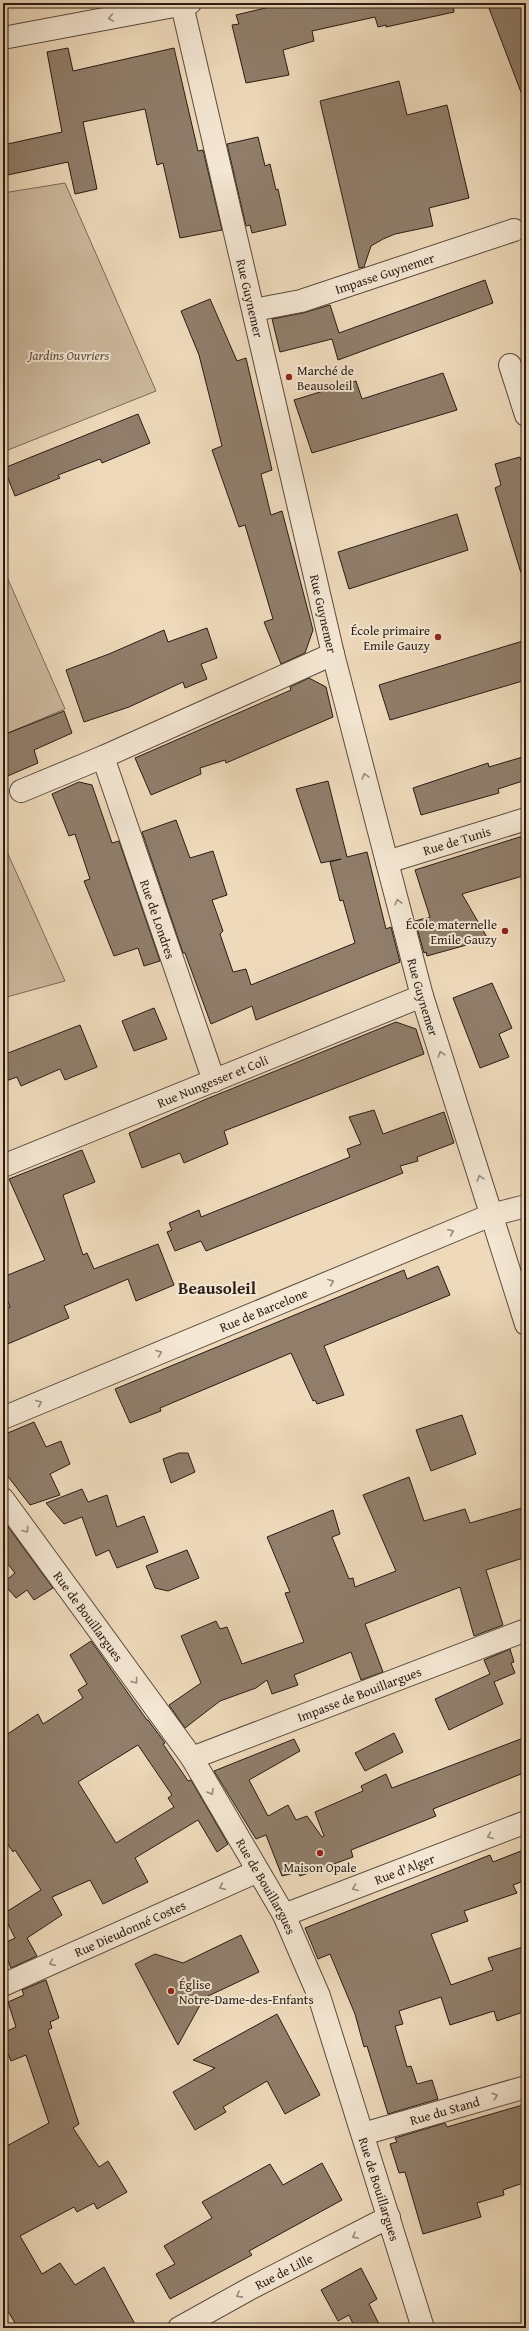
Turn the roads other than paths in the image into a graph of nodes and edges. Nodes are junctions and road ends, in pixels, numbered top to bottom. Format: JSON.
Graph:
{"nodes":[{"id":1,"x":186,"y":4,"type":"edge"},
{"id":2,"x":3,"y":38,"type":"edge"},
{"id":3,"x":514,"y":230,"type":"dead end"},
{"id":4,"x":254,"y":310,"type":"junction"},
{"id":5,"x":510,"y":365,"type":"dead end"},
{"id":6,"x":526,"y":415,"type":"edge"},
{"id":7,"x":333,"y":654,"type":"junction"},
{"id":8,"x":103,"y":757,"type":"junction"},
{"id":9,"x":21,"y":792,"type":"dead end"},
{"id":10,"x":526,"y":819,"type":"edge"},
{"id":11,"x":387,"y":862,"type":"junction"},
{"id":12,"x":422,"y":996,"type":"junction"},
{"id":13,"x":214,"y":1081,"type":"junction"},
{"id":14,"x":3,"y":1166,"type":"edge"},
{"id":15,"x":526,"y":1206,"type":"edge"},
{"id":16,"x":491,"y":1215,"type":"junction"},
{"id":17,"x":526,"y":1324,"type":"edge"},
{"id":18,"x":3,"y":1418,"type":"edge"},
{"id":19,"x":3,"y":1498,"type":"edge"},
{"id":20,"x":526,"y":1630,"type":"edge"},
{"id":21,"x":192,"y":1758,"type":"junction"},
{"id":22,"x":526,"y":1822,"type":"edge"},
{"id":23,"x":258,"y":1871,"type":"junction"},
{"id":24,"x":284,"y":1915,"type":"junction"},
{"id":25,"x":3,"y":1985,"type":"edge"},
{"id":26,"x":526,"y":2088,"type":"edge"},
{"id":27,"x":363,"y":2134,"type":"junction"},
{"id":28,"x":389,"y":2217,"type":"junction"},
{"id":29,"x":179,"y":2328,"type":"edge"},
{"id":30,"x":423,"y":2328,"type":"edge"}],
"edges":[{"from":1,"to":2,"type":"street","one_way":true},
{"from":1,"to":4,"type":"street","name":"Rue Guynemer"},
{"from":3,"to":4,"type":"street","name":"Impasse Guynemer"},
{"from":4,"to":7,"type":"street","name":"Rue Guynemer"},
{"from":5,"to":6,"type":"street"},
{"from":7,"to":8,"type":"street"},
{"from":11,"to":7,"type":"street","name":"Rue Guynemer","one_way":true},
{"from":8,"to":9,"type":"street"},
{"from":8,"to":13,"type":"street","name":"Rue de Londres"},
{"from":10,"to":11,"type":"street","name":"Rue de Tunis"},
{"from":12,"to":11,"type":"street","name":"Rue Guynemer","one_way":true},
{"from":12,"to":13,"type":"street","name":"Rue Nungesser et Coli"},
{"from":16,"to":12,"type":"street","name":"Rue Guynemer","one_way":true},
{"from":13,"to":14,"type":"street","name":"Rue Nungesser et Coli"},
{"from":15,"to":16,"type":"street","name":"Rue de Barcelone"},
{"from":16,"to":17,"type":"street","name":"Rue Guynemer"},
{"from":18,"to":16,"type":"street","name":"Rue de Barcelone","one_way":true},
{"from":19,"to":21,"type":"street","name":"Rue de Bouillargues","one_way":true},
{"from":20,"to":21,"type":"street","name":"Impasse de Bouillargues"},
{"from":21,"to":23,"type":"street","name":"Rue de Bouillargues","one_way":true},
{"from":22,"to":24,"type":"street","name":"Rue d'Alger","one_way":true},
{"from":23,"to":24,"type":"street","name":"Rue de Bouillargues"},
{"from":23,"to":25,"type":"street","name":"Rue Dieudonné Costes","one_way":true},
{"from":24,"to":27,"type":"street","name":"Rue de Bouillargues"},
{"from":27,"to":26,"type":"street","name":"Rue du Stand","one_way":true},
{"from":27,"to":28,"type":"street","name":"Rue de Bouillargues"},
{"from":28,"to":29,"type":"street","name":"Rue de Lille","one_way":true},
{"from":28,"to":30,"type":"street","name":"Rue de Bouillargues"}]}
